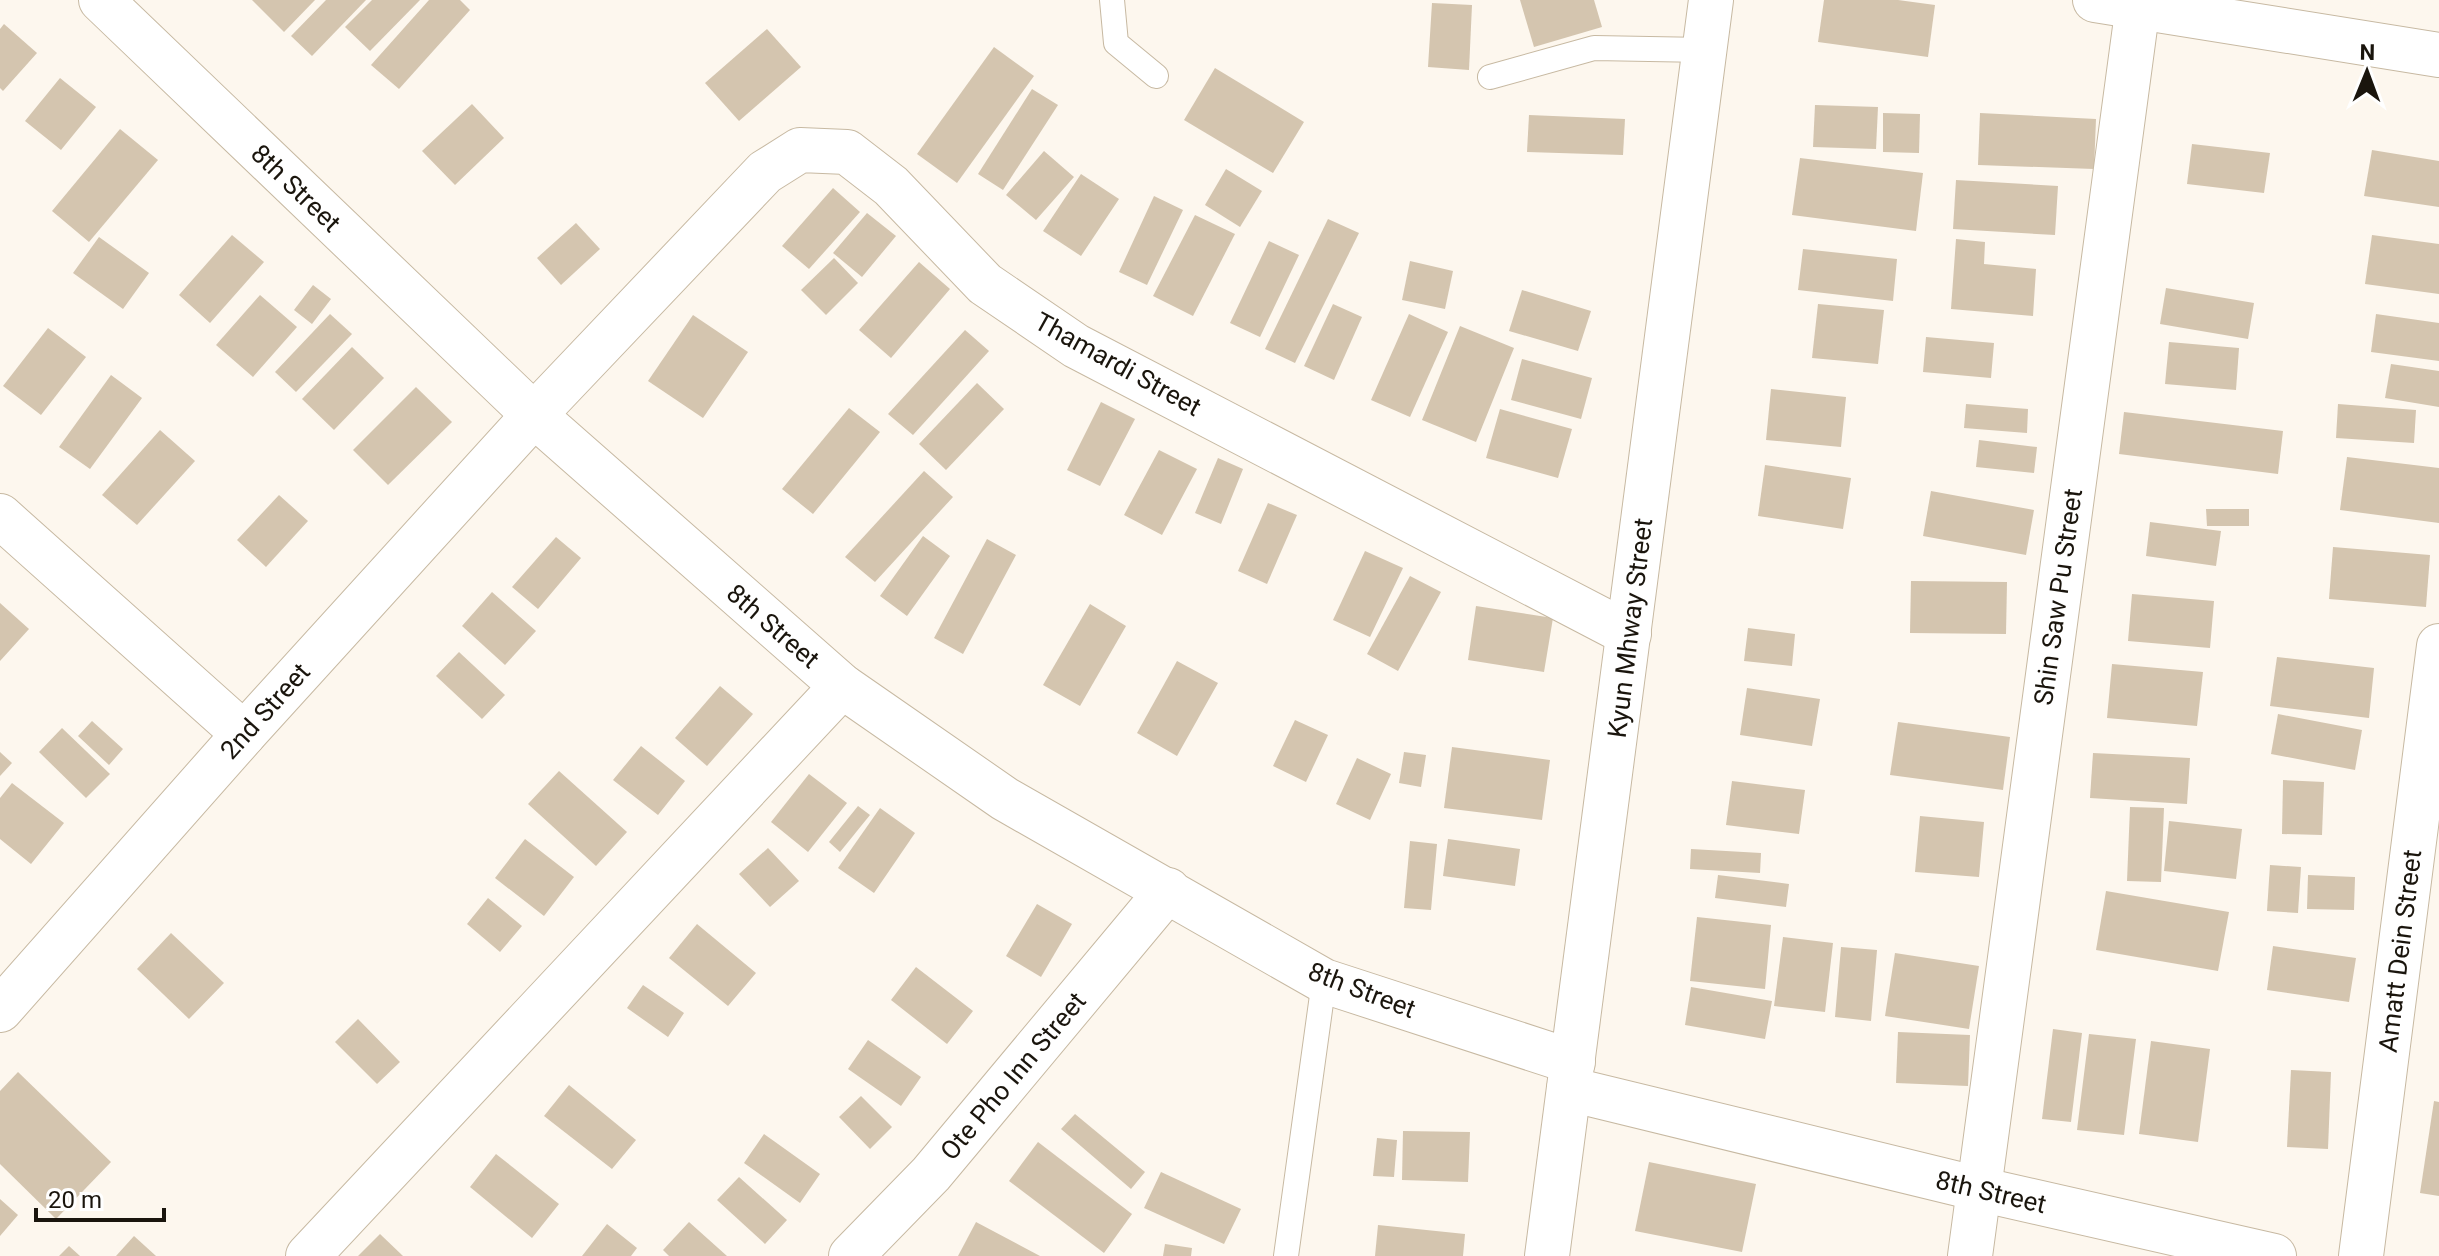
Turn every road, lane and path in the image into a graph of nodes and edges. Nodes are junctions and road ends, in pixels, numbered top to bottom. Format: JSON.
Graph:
{"nodes":[{"id":1,"x":101,"y":0,"type":"edge"},
{"id":2,"x":1112,"y":0,"type":"edge"},
{"id":3,"x":1711,"y":0,"type":"edge"},
{"id":4,"x":2095,"y":0,"type":"edge"},
{"id":5,"x":2138,"y":5,"type":"junction"},
{"id":6,"x":1705,"y":50,"type":"junction"},
{"id":7,"x":2439,"y":55,"type":"edge"},
{"id":8,"x":1156,"y":76,"type":"dead end"},
{"id":9,"x":1490,"y":77,"type":"dead end"},
{"id":10,"x":534,"y":415,"type":"junction"},
{"id":11,"x":0,"y":516,"type":"edge"},
{"id":12,"x":1629,"y":634,"type":"junction"},
{"id":13,"x":2439,"y":646,"type":"edge"},
{"id":14,"x":842,"y":686,"type":"junction"},
{"id":15,"x":244,"y":734,"type":"junction"},
{"id":16,"x":1168,"y":890,"type":"junction"},
{"id":17,"x":1324,"y":981,"type":"junction"},
{"id":18,"x":0,"y":1010,"type":"edge"},
{"id":19,"x":1571,"y":1076,"type":"junction"},
{"id":20,"x":1979,"y":1189,"type":"junction"},
{"id":21,"x":864,"y":1252,"type":"edge"},
{"id":22,"x":308,"y":1256,"type":"edge"},
{"id":23,"x":1286,"y":1256,"type":"edge"},
{"id":24,"x":1547,"y":1256,"type":"edge"},
{"id":25,"x":1970,"y":1256,"type":"edge"},
{"id":26,"x":2274,"y":1256,"type":"edge"},
{"id":27,"x":2361,"y":1256,"type":"edge"}],
"edges":[{"from":1,"to":10,"type":"street","name":"8th Street"},
{"from":2,"to":8,"type":"lane"},
{"from":3,"to":6,"type":"street","name":"Kyun Mhway Street"},
{"from":4,"to":5,"type":"street"},
{"from":5,"to":7,"type":"street"},
{"from":5,"to":20,"type":"street","name":"Shin Saw Pu Street"},
{"from":6,"to":9,"type":"lane"},
{"from":6,"to":12,"type":"street","name":"Kyun Mhway Street"},
{"from":10,"to":12,"type":"street","name":"Thamardi Street"},
{"from":10,"to":14,"type":"street","name":"8th Street"},
{"from":10,"to":15,"type":"street","name":"2nd Street"},
{"from":11,"to":15,"type":"street"},
{"from":12,"to":19,"type":"street","name":"Kyun Mhway Street"},
{"from":13,"to":27,"type":"street","name":"Amatt Dein Street"},
{"from":14,"to":16,"type":"street","name":"8th Street"},
{"from":14,"to":22,"type":"street"},
{"from":15,"to":18,"type":"street","name":"2nd Street"},
{"from":16,"to":17,"type":"street","name":"8th Street"},
{"from":16,"to":21,"type":"street","name":"Ote Pho Inn Street"},
{"from":17,"to":19,"type":"street","name":"8th Street"},
{"from":17,"to":23,"type":"lane"},
{"from":19,"to":20,"type":"street","name":"8th Street"},
{"from":19,"to":24,"type":"street","name":"Kyun Mhway Street"},
{"from":20,"to":25,"type":"street","name":"Shin Saw Pu Street"},
{"from":20,"to":26,"type":"street","name":"8th Street"}]}
